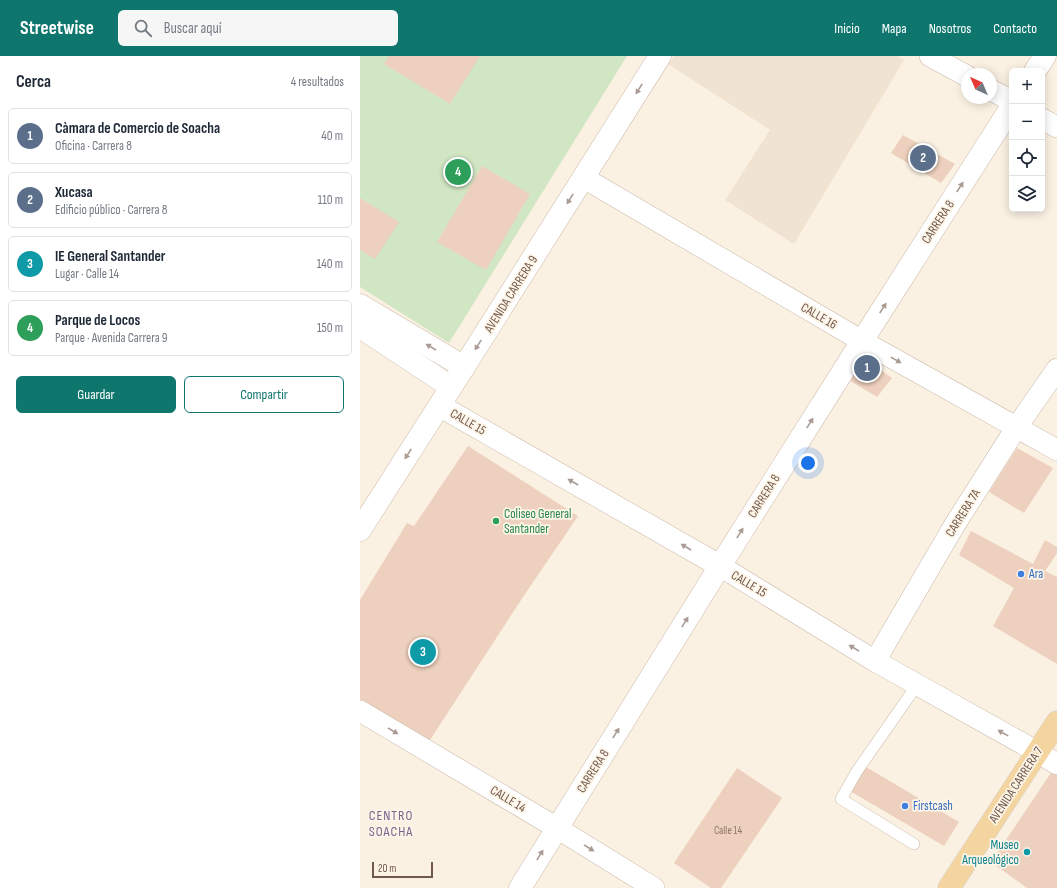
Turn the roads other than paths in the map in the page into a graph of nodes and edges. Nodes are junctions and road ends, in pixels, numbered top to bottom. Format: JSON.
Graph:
{"nodes":[{"id":1,"x":660,"y":56,"type":"edge"},
{"id":2,"x":930,"y":56,"type":"edge"},
{"id":3,"x":1045,"y":56,"type":"edge"},
{"id":4,"x":1037,"y":68,"type":"edge"},
{"id":5,"x":961,"y":73,"type":"edge"},
{"id":6,"x":997,"y":93,"type":"edge"},
{"id":7,"x":1009,"y":99,"type":"edge"},
{"id":8,"x":1009,"y":111,"type":"edge"},
{"id":9,"x":1045,"y":121,"type":"edge"},
{"id":10,"x":1057,"y":127,"type":"edge"},
{"id":11,"x":584,"y":178,"type":"junction"},
{"id":12,"x":360,"y":305,"type":"edge"},
{"id":13,"x":360,"y":327,"type":"edge"},
{"id":14,"x":862,"y":341,"type":"junction"},
{"id":15,"x":464,"y":368,"type":"junction"},
{"id":16,"x":1057,"y":369,"type":"edge"},
{"id":17,"x":451,"y":387,"type":"junction"},
{"id":18,"x":440,"y":406,"type":"junction"},
{"id":19,"x":1016,"y":428,"type":"junction"},
{"id":20,"x":1057,"y":450,"type":"edge"},
{"id":21,"x":362,"y":524,"type":"edge"},
{"id":22,"x":720,"y":566,"type":"junction"},
{"id":23,"x":876,"y":661,"type":"junction"},
{"id":24,"x":917,"y":685,"type":"junction"},
{"id":25,"x":360,"y":711,"type":"edge"},
{"id":26,"x":1057,"y":722,"type":"edge"},
{"id":27,"x":1037,"y":752,"type":"junction"},
{"id":28,"x":1057,"y":764,"type":"edge"},
{"id":29,"x":557,"y":828,"type":"junction"},
{"id":30,"x":914,"y":844,"type":"dead end"},
{"id":31,"x":520,"y":888,"type":"edge"},
{"id":32,"x":654,"y":888,"type":"edge"},
{"id":33,"x":949,"y":888,"type":"edge"}],
"edges":[{"from":1,"to":11,"type":"main road","name":"AVENIDA CARRERA 9","one_way":true},
{"from":2,"to":5,"type":"street"},
{"from":3,"to":4,"type":"main road"},
{"from":6,"to":7,"type":"street"},
{"from":14,"to":8,"type":"main road","name":"CARRERA 8","one_way":true},
{"from":9,"to":10,"type":"street"},
{"from":11,"to":14,"type":"street","name":"CALLE 16"},
{"from":11,"to":15,"type":"main road","name":"AVENIDA CARRERA 9","one_way":true},
{"from":15,"to":12,"type":"main road","one_way":true},
{"from":13,"to":17,"type":"main road"},
{"from":14,"to":19,"type":"street","name":"CALLE 16","one_way":true},
{"from":22,"to":14,"type":"main road","name":"CARRERA 8","one_way":true},
{"from":15,"to":17,"type":"main road","name":"AVENIDA CARRERA 9"},
{"from":16,"to":19,"type":"street","name":"CARRERA 7A"},
{"from":17,"to":18,"type":"main road","name":"AVENIDA CARRERA 9"},
{"from":18,"to":21,"type":"main road","name":"AVENIDA CARRERA 9","one_way":true},
{"from":22,"to":18,"type":"main road","name":"CALLE 15","one_way":true},
{"from":19,"to":20,"type":"street","name":"CALLE 16"},
{"from":19,"to":23,"type":"street","name":"CARRERA 7A"},
{"from":23,"to":22,"type":"street","name":"CALLE 15","one_way":true},
{"from":29,"to":22,"type":"main road","name":"CARRERA 8","one_way":true},
{"from":23,"to":24,"type":"street","name":"CALLE 15"},
{"from":27,"to":24,"type":"street","name":"CALLE 15","one_way":true},
{"from":24,"to":30,"type":"lane"},
{"from":25,"to":29,"type":"street","name":"CALLE 14","one_way":true},
{"from":26,"to":27,"type":"main road","name":"AVENIDA CARRERA 7"},
{"from":27,"to":28,"type":"street","name":"CALLE 15"},
{"from":27,"to":33,"type":"main road","name":"AVENIDA CARRERA 7"},
{"from":31,"to":29,"type":"main road","name":"CARRERA 8","one_way":true},
{"from":29,"to":32,"type":"street","name":"CALLE 14","one_way":true}]}
